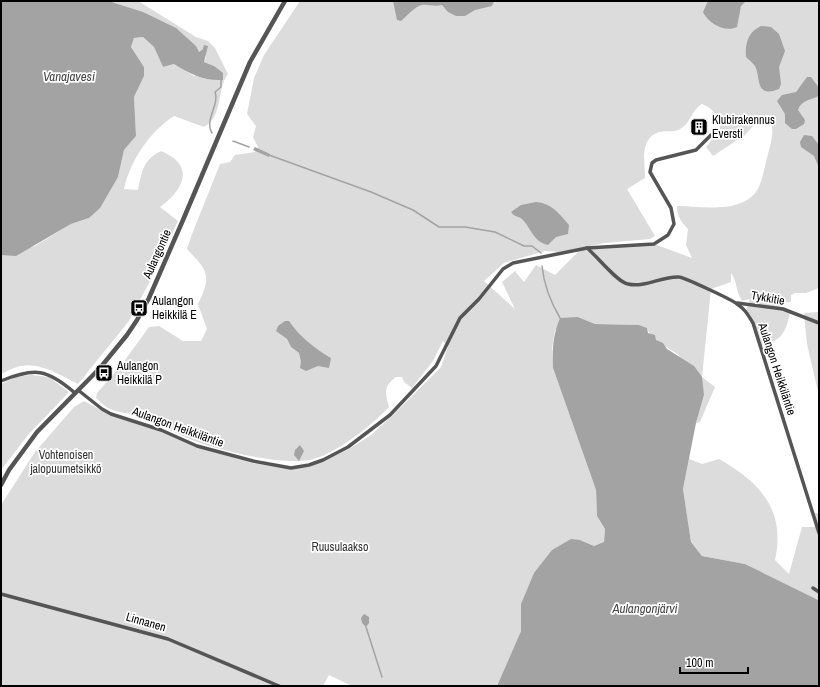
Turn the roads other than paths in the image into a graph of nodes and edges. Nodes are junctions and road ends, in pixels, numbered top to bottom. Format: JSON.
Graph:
{"nodes":[{"id":1,"x":285,"y":1,"type":"edge"},
{"id":2,"x":711,"y":135,"type":"dead end"},
{"id":3,"x":587,"y":248,"type":"junction"},
{"id":4,"x":736,"y":303,"type":"junction"},
{"id":5,"x":819,"y":323,"type":"edge"},
{"id":6,"x":1,"y":381,"type":"edge"},
{"id":7,"x":76,"y":392,"type":"junction"},
{"id":8,"x":1,"y":485,"type":"edge"},
{"id":9,"x":819,"y":533,"type":"edge"},
{"id":10,"x":813,"y":588,"type":"dead end"},
{"id":11,"x":819,"y":592,"type":"edge"},
{"id":12,"x":1,"y":594,"type":"edge"},
{"id":13,"x":279,"y":686,"type":"edge"}],
"edges":[{"from":1,"to":7,"type":"street","name":"Aulangontie"},
{"from":2,"to":3,"type":"street"},
{"from":3,"to":4,"type":"street","name":"Aulangon Heikkiläntie"},
{"from":3,"to":7,"type":"street","name":"Aulangon Heikkiläntie"},
{"from":4,"to":5,"type":"street","name":"Tykkitie"},
{"from":4,"to":9,"type":"street","name":"Aulangon Heikkiläntie"},
{"from":6,"to":7,"type":"street","name":"Aulangon Heikkiläntie"},
{"from":7,"to":8,"type":"street","name":"Aulangontie"},
{"from":10,"to":11,"type":"street"},
{"from":12,"to":13,"type":"street","name":"Linnanen"}]}
